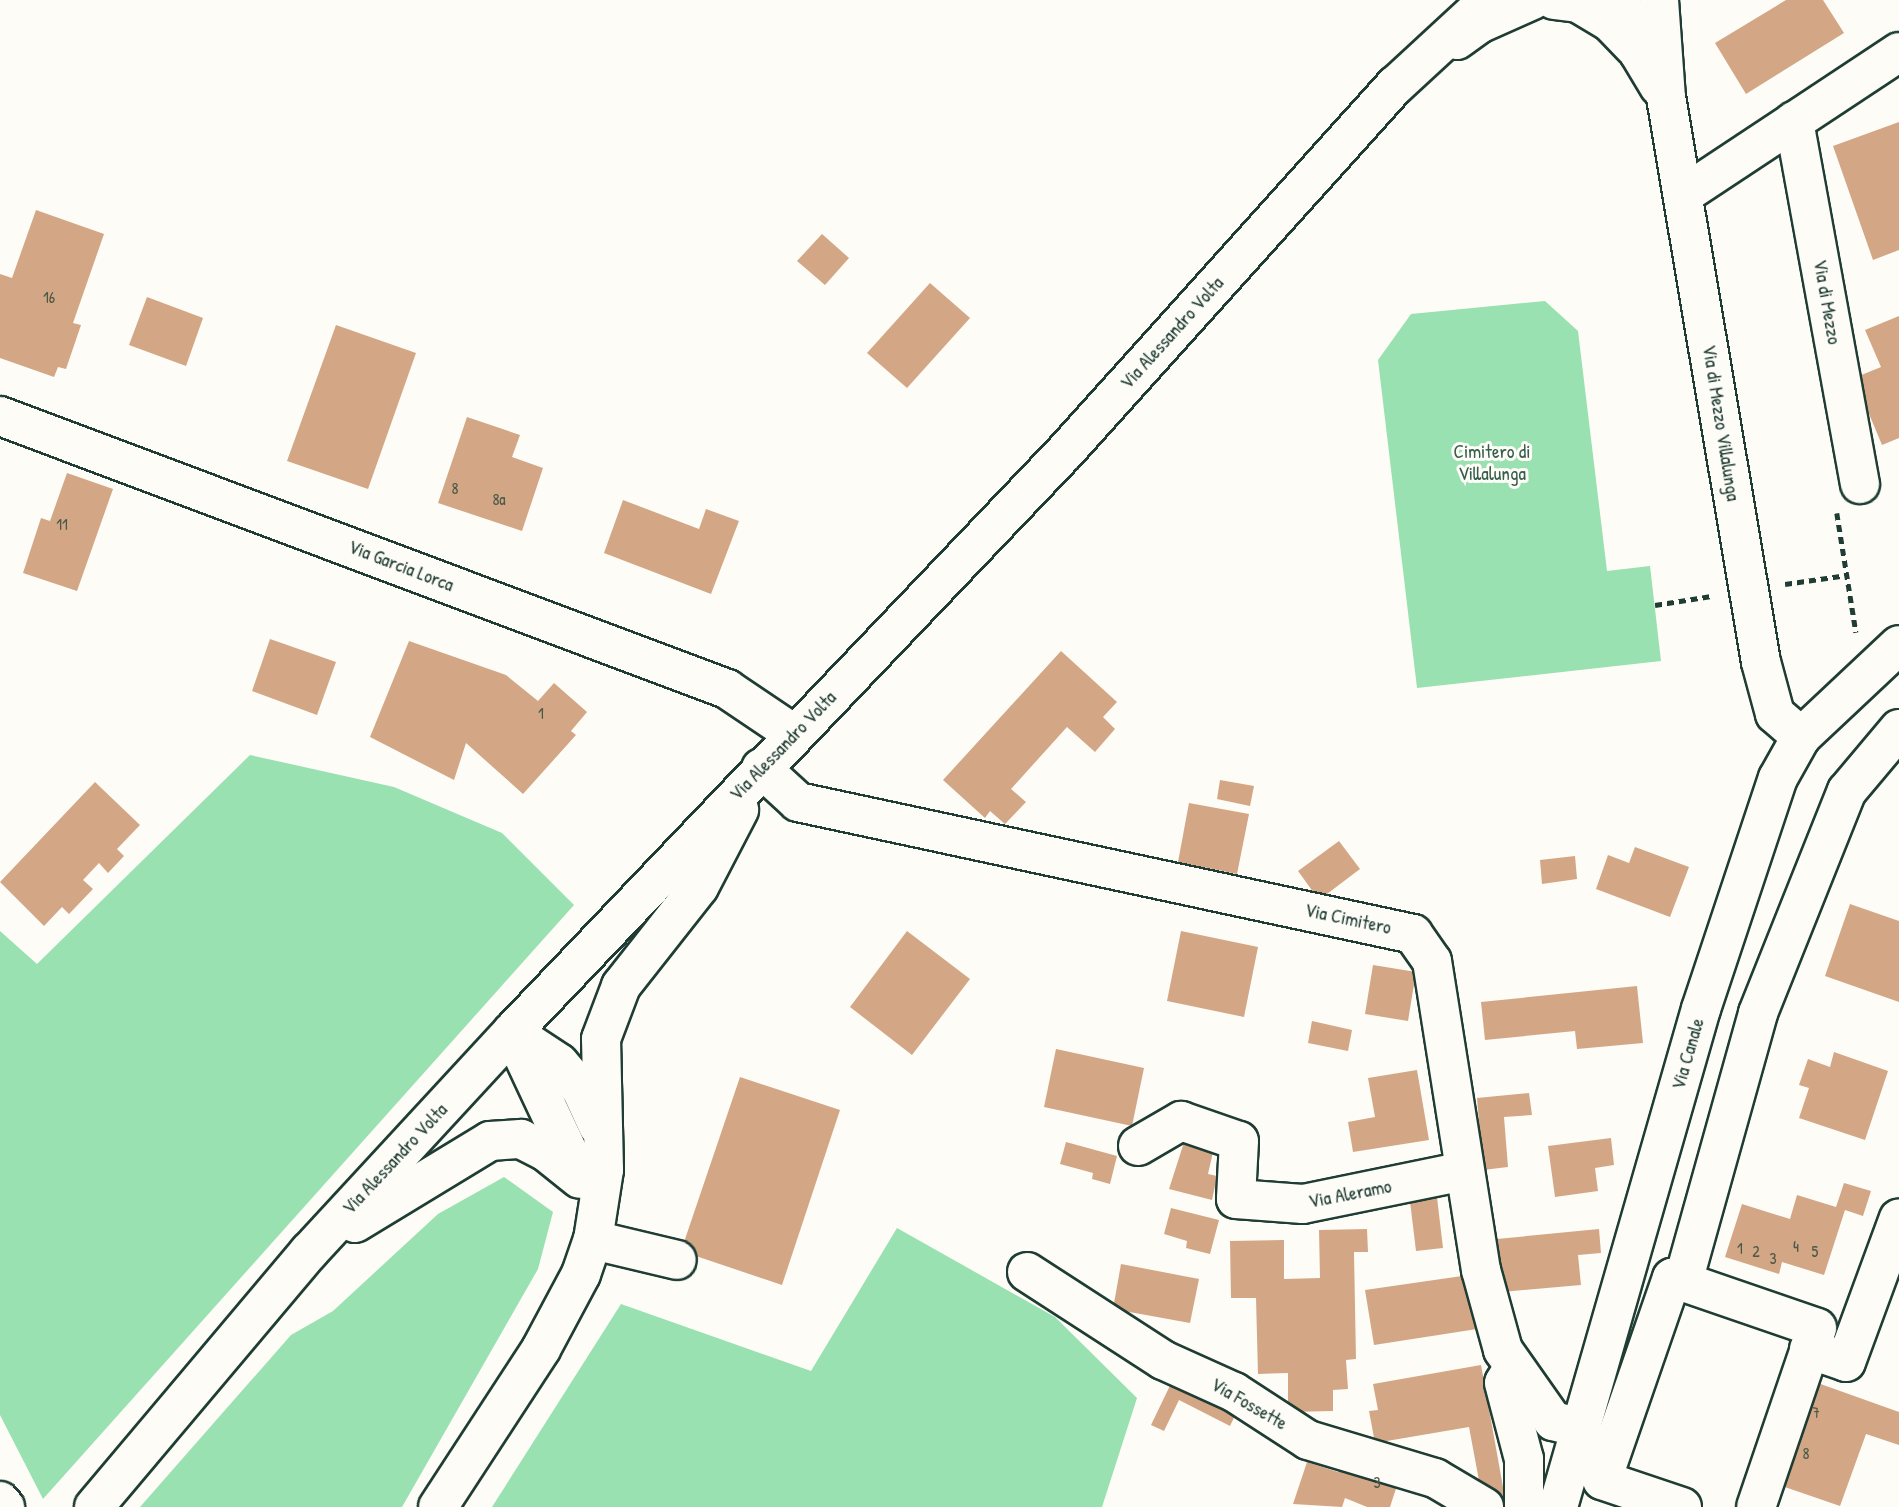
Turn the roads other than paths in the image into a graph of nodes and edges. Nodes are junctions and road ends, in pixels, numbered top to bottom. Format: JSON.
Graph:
{"nodes":[{"id":1,"x":1488,"y":0,"type":"edge"},
{"id":2,"x":1534,"y":0,"type":"edge"},
{"id":3,"x":1554,"y":0,"type":"edge"},
{"id":4,"x":1619,"y":0,"type":"edge"},
{"id":5,"x":1659,"y":1,"type":"edge"},
{"id":6,"x":1639,"y":52,"type":"junction"},
{"id":7,"x":1899,"y":52,"type":"edge"},
{"id":8,"x":1396,"y":85,"type":"junction"},
{"id":9,"x":1666,"y":97,"type":"junction"},
{"id":10,"x":1794,"y":121,"type":"junction"},
{"id":11,"x":1683,"y":195,"type":"junction"},
{"id":12,"x":0,"y":416,"type":"edge"},
{"id":13,"x":1860,"y":484,"type":"dead end"},
{"id":14,"x":1899,"y":645,"type":"edge"},
{"id":15,"x":1899,"y":729,"type":"edge"},
{"id":16,"x":794,"y":734,"type":"junction"},
{"id":17,"x":1801,"y":737,"type":"junction"},
{"id":18,"x":761,"y":768,"type":"junction"},
{"id":19,"x":512,"y":1032,"type":"junction"},
{"id":20,"x":600,"y":1131,"type":"junction"},
{"id":21,"x":1138,"y":1146,"type":"dead end"},
{"id":22,"x":1464,"y":1171,"type":"junction"},
{"id":23,"x":580,"y":1179,"type":"junction"},
{"id":24,"x":1899,"y":1218,"type":"edge"},
{"id":25,"x":593,"y":1240,"type":"junction"},
{"id":26,"x":309,"y":1252,"type":"junction"},
{"id":27,"x":677,"y":1260,"type":"dead end"},
{"id":28,"x":1027,"y":1272,"type":"dead end"},
{"id":29,"x":1683,"y":1282,"type":"junction"},
{"id":30,"x":1619,"y":1301,"type":"junction"},
{"id":31,"x":1660,"y":1314,"type":"junction"},
{"id":32,"x":1810,"y":1349,"type":"junction"},
{"id":33,"x":1513,"y":1368,"type":"junction"},
{"id":34,"x":1582,"y":1428,"type":"junction"},
{"id":35,"x":1587,"y":1472,"type":"junction"},
{"id":36,"x":0,"y":1501,"type":"edge"},
{"id":37,"x":5,"y":1507,"type":"edge"},
{"id":38,"x":94,"y":1507,"type":"edge"},
{"id":39,"x":438,"y":1507,"type":"edge"},
{"id":40,"x":1484,"y":1507,"type":"edge"},
{"id":41,"x":1524,"y":1507,"type":"edge"},
{"id":42,"x":1558,"y":1507,"type":"edge"},
{"id":43,"x":1682,"y":1507,"type":"edge"},
{"id":44,"x":1756,"y":1507,"type":"edge"}],
"edges":[{"from":1,"to":8,"type":"street","name":"Via Alessandro Volta"},
{"from":2,"to":8,"type":"street"},
{"from":3,"to":6,"type":"street"},
{"from":4,"to":6,"type":"street"},
{"from":5,"to":9,"type":"street","name":"Via di Mezzo Villalunga"},
{"from":6,"to":9,"type":"street"},
{"from":7,"to":10,"type":"street"},
{"from":8,"to":16,"type":"street","name":"Via Alessandro Volta"},
{"from":9,"to":11,"type":"street","name":"Via di Mezzo Villalunga"},
{"from":10,"to":11,"type":"street"},
{"from":10,"to":13,"type":"street","name":"Via di Mezzo"},
{"from":11,"to":17,"type":"street","name":"Via di Mezzo Villalunga"},
{"from":12,"to":16,"type":"street","name":"Via Garcia Lorca"},
{"from":14,"to":17,"type":"street","name":"Via Canale"},
{"from":15,"to":29,"type":"street"},
{"from":16,"to":18,"type":"street","name":"Via Alessandro Volta"},
{"from":17,"to":30,"type":"street","name":"Via Canale"},
{"from":18,"to":19,"type":"street","name":"Via Alessandro Volta"},
{"from":18,"to":20,"type":"street"},
{"from":18,"to":22,"type":"street","name":"Via Cimitero"},
{"from":19,"to":20,"type":"street"},
{"from":19,"to":23,"type":"street"},
{"from":19,"to":26,"type":"street","name":"Via Alessandro Volta"},
{"from":20,"to":25,"type":"street"},
{"from":21,"to":22,"type":"street","name":"Via Aleramo"},
{"from":22,"to":33,"type":"street","name":"Via Cimitero"},
{"from":23,"to":25,"type":"street"},
{"from":23,"to":26,"type":"street"},
{"from":24,"to":32,"type":"street"},
{"from":25,"to":27,"type":"street"},
{"from":25,"to":39,"type":"street"},
{"from":26,"to":38,"type":"street","name":"Via Alessandro Volta"},
{"from":28,"to":40,"type":"street","name":"Via Fossette"},
{"from":29,"to":31,"type":"street"},
{"from":29,"to":32,"type":"street"},
{"from":30,"to":31,"type":"street"},
{"from":30,"to":34,"type":"street","name":"Via Canale"},
{"from":31,"to":35,"type":"street"},
{"from":32,"to":44,"type":"street"},
{"from":33,"to":34,"type":"street","name":"Via Cimitero"},
{"from":33,"to":41,"type":"street"},
{"from":34,"to":35,"type":"street","name":"Via Canale"},
{"from":35,"to":42,"type":"street","name":"Via Canale"},
{"from":35,"to":43,"type":"street"},
{"from":36,"to":37,"type":"street"}]}
